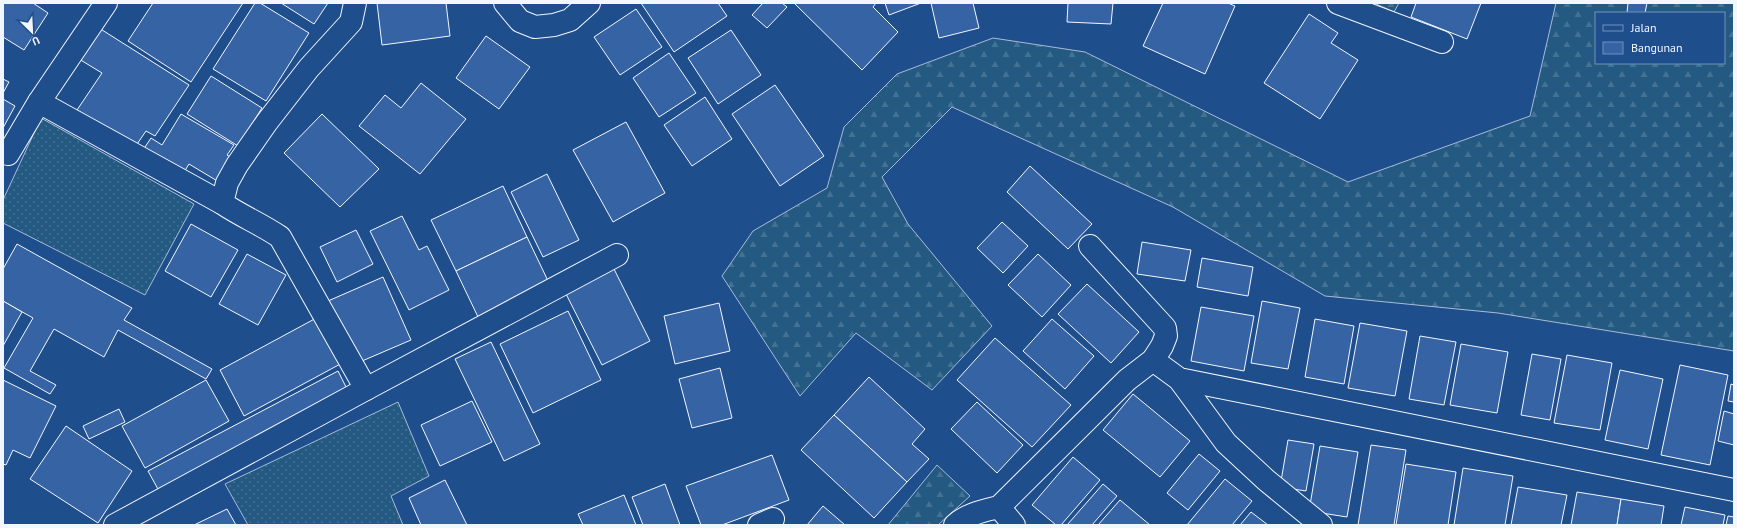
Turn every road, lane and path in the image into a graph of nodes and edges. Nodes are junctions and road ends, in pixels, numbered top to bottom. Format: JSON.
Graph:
{"nodes":[{"id":1,"x":106,"y":3,"type":"edge"},
{"id":2,"x":355,"y":3,"type":"edge"},
{"id":3,"x":504,"y":3,"type":"edge"},
{"id":4,"x":589,"y":3,"type":"edge"},
{"id":5,"x":1338,"y":3,"type":"edge"},
{"id":6,"x":1442,"y":42,"type":"dead end"},
{"id":7,"x":39,"y":102,"type":"junction"},
{"id":8,"x":8,"y":154,"type":"dead end"},
{"id":9,"x":222,"y":203,"type":"junction"},
{"id":10,"x":1090,"y":246,"type":"dead end"},
{"id":11,"x":617,"y":255,"type":"dead end"},
{"id":12,"x":1153,"y":360,"type":"junction"},
{"id":13,"x":1179,"y":379,"type":"junction"},
{"id":14,"x":366,"y":388,"type":"junction"},
{"id":15,"x":1734,"y":490,"type":"edge"},
{"id":16,"x":999,"y":507,"type":"junction"},
{"id":17,"x":115,"y":525,"type":"edge"},
{"id":18,"x":955,"y":525,"type":"edge"},
{"id":19,"x":1014,"y":525,"type":"edge"},
{"id":20,"x":1321,"y":525,"type":"edge"}],
"edges":[{"from":1,"to":7,"type":"street"},
{"from":2,"to":9,"type":"street"},
{"from":3,"to":4,"type":"street"},
{"from":5,"to":6,"type":"street"},
{"from":7,"to":8,"type":"street"},
{"from":7,"to":9,"type":"street"},
{"from":9,"to":14,"type":"street"},
{"from":10,"to":12,"type":"street"},
{"from":11,"to":14,"type":"street"},
{"from":12,"to":13,"type":"street"},
{"from":12,"to":16,"type":"street"},
{"from":13,"to":15,"type":"street"},
{"from":13,"to":20,"type":"street"},
{"from":14,"to":17,"type":"street"},
{"from":16,"to":18,"type":"street"},
{"from":16,"to":19,"type":"street"}]}
